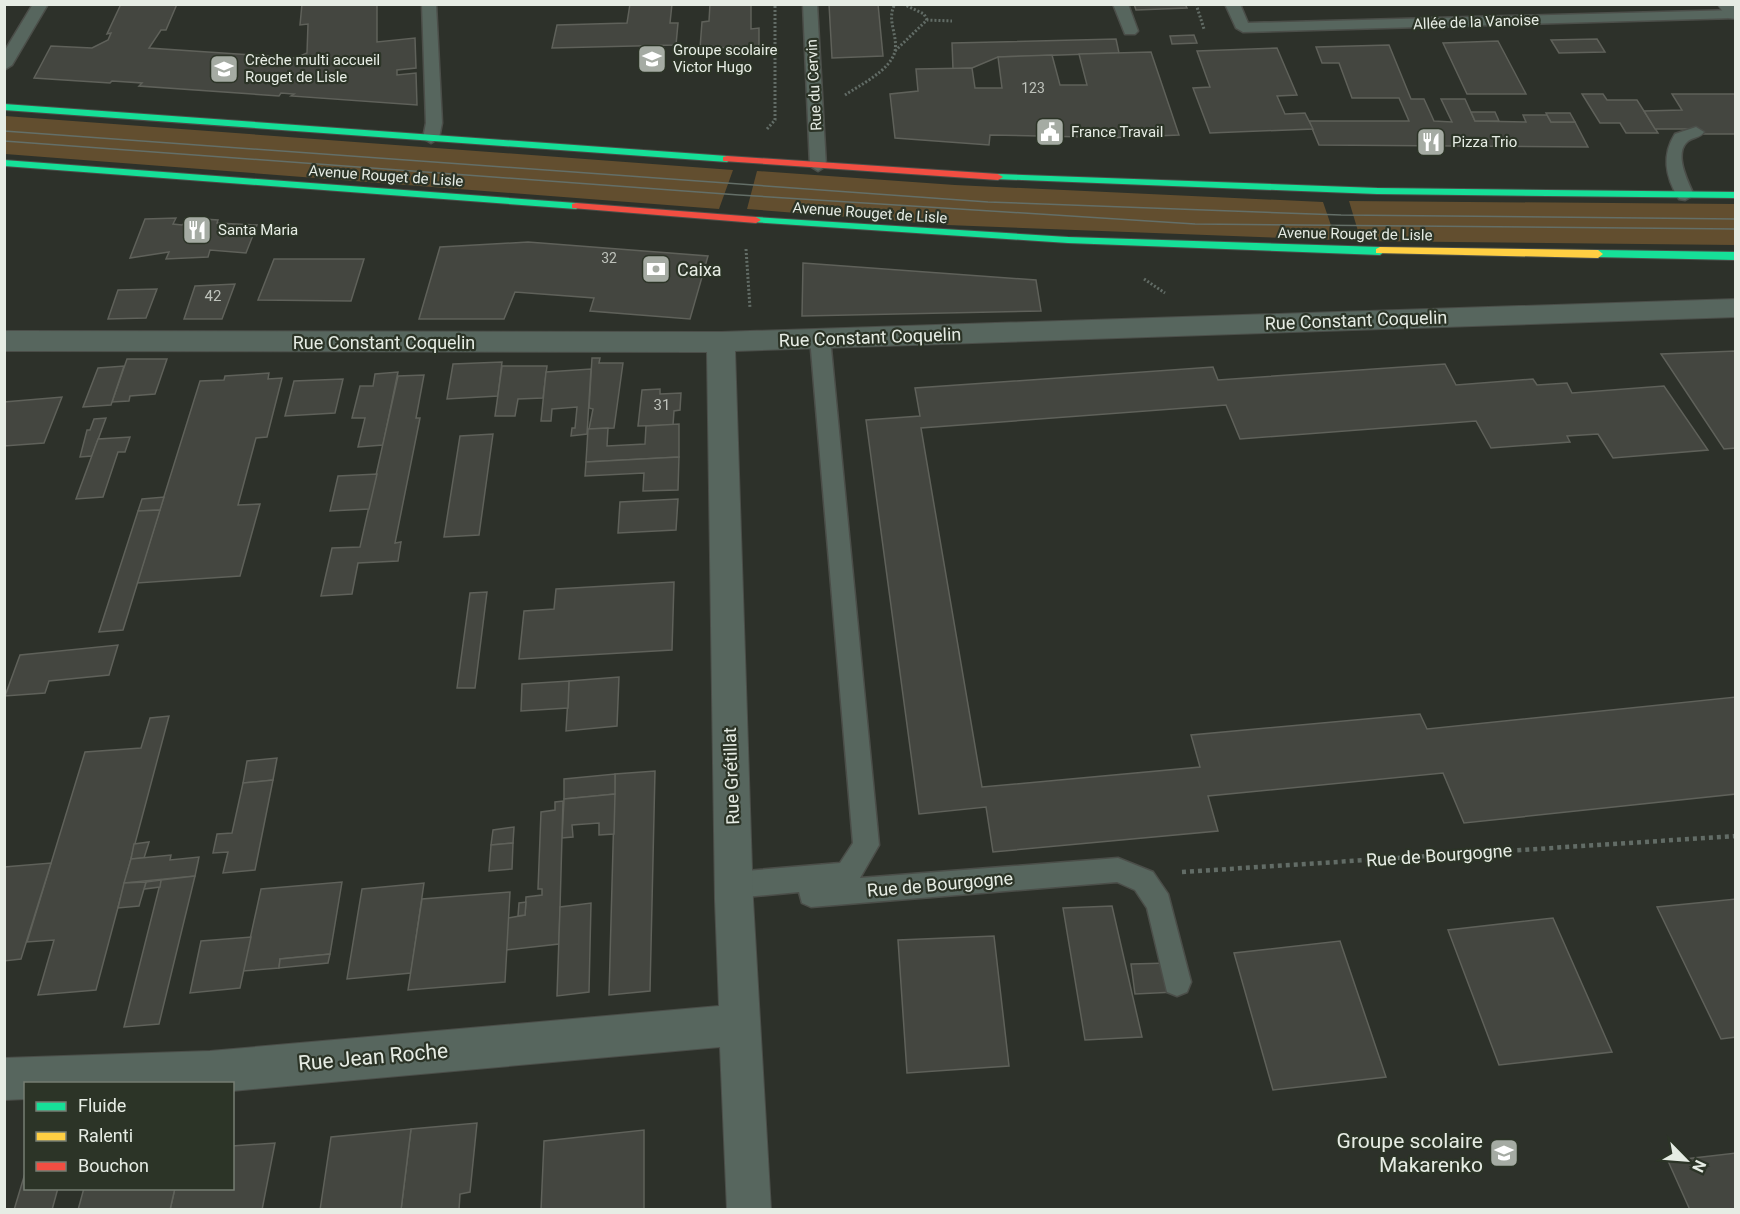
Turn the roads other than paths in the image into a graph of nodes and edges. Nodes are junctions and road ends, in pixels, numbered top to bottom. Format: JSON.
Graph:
{"nodes":[{"id":1,"x":40,"y":4,"type":"edge"},
{"id":2,"x":429,"y":4,"type":"edge"},
{"id":3,"x":810,"y":4,"type":"edge"},
{"id":4,"x":1120,"y":4,"type":"edge"},
{"id":5,"x":1232,"y":4,"type":"edge"},
{"id":6,"x":1727,"y":4,"type":"edge"},
{"id":7,"x":1736,"y":14,"type":"edge"},
{"id":8,"x":1130,"y":32,"type":"dead end"},
{"id":9,"x":4,"y":65,"type":"edge"},
{"id":10,"x":4,"y":107,"type":"edge"},
{"id":11,"x":1696,"y":132,"type":"dead end"},
{"id":12,"x":431,"y":138,"type":"junction"},
{"id":13,"x":4,"y":164,"type":"edge"},
{"id":14,"x":818,"y":166,"type":"junction"},
{"id":15,"x":1685,"y":195,"type":"junction"},
{"id":16,"x":1736,"y":195,"type":"edge"},
{"id":17,"x":1736,"y":256,"type":"edge"},
{"id":18,"x":1736,"y":308,"type":"edge"},
{"id":19,"x":820,"y":338,"type":"junction"},
{"id":20,"x":4,"y":342,"type":"edge"},
{"id":21,"x":721,"y":342,"type":"junction"},
{"id":22,"x":734,"y":893,"type":"junction"},
{"id":23,"x":1177,"y":982,"type":"dead end"},
{"id":24,"x":741,"y":1025,"type":"junction"},
{"id":25,"x":4,"y":1079,"type":"edge"},
{"id":26,"x":749,"y":1209,"type":"edge"}],
"edges":[{"from":1,"to":9,"type":"lane"},
{"from":2,"to":12,"type":"lane"},
{"from":3,"to":14,"type":"lane","name":"Rue du Cervin"},
{"from":4,"to":8,"type":"lane"},
{"from":5,"to":7,"type":"lane","name":"Allée de la Vanoise"},
{"from":6,"to":7,"type":"street"},
{"from":10,"to":12,"type":"main road"},
{"from":11,"to":15,"type":"lane"},
{"from":12,"to":14,"type":"main road"},
{"from":13,"to":17,"type":"main road","name":"Avenue Rouget de Lisle"},
{"from":14,"to":15,"type":"main road"},
{"from":15,"to":16,"type":"main road"},
{"from":18,"to":19,"type":"street","name":"Rue Constant Coquelin"},
{"from":19,"to":21,"type":"street","name":"Rue Constant Coquelin"},
{"from":19,"to":22,"type":"lane"},
{"from":20,"to":21,"type":"street","name":"Rue Constant Coquelin"},
{"from":21,"to":22,"type":"street","name":"Rue Grétillat"},
{"from":22,"to":23,"type":"lane","name":"Rue de Bourgogne"},
{"from":22,"to":24,"type":"street","name":"Rue Grétillat"},
{"from":24,"to":25,"type":"street","name":"Rue Jean Roche"},
{"from":24,"to":26,"type":"street","name":"Rue Grétillat"}]}
